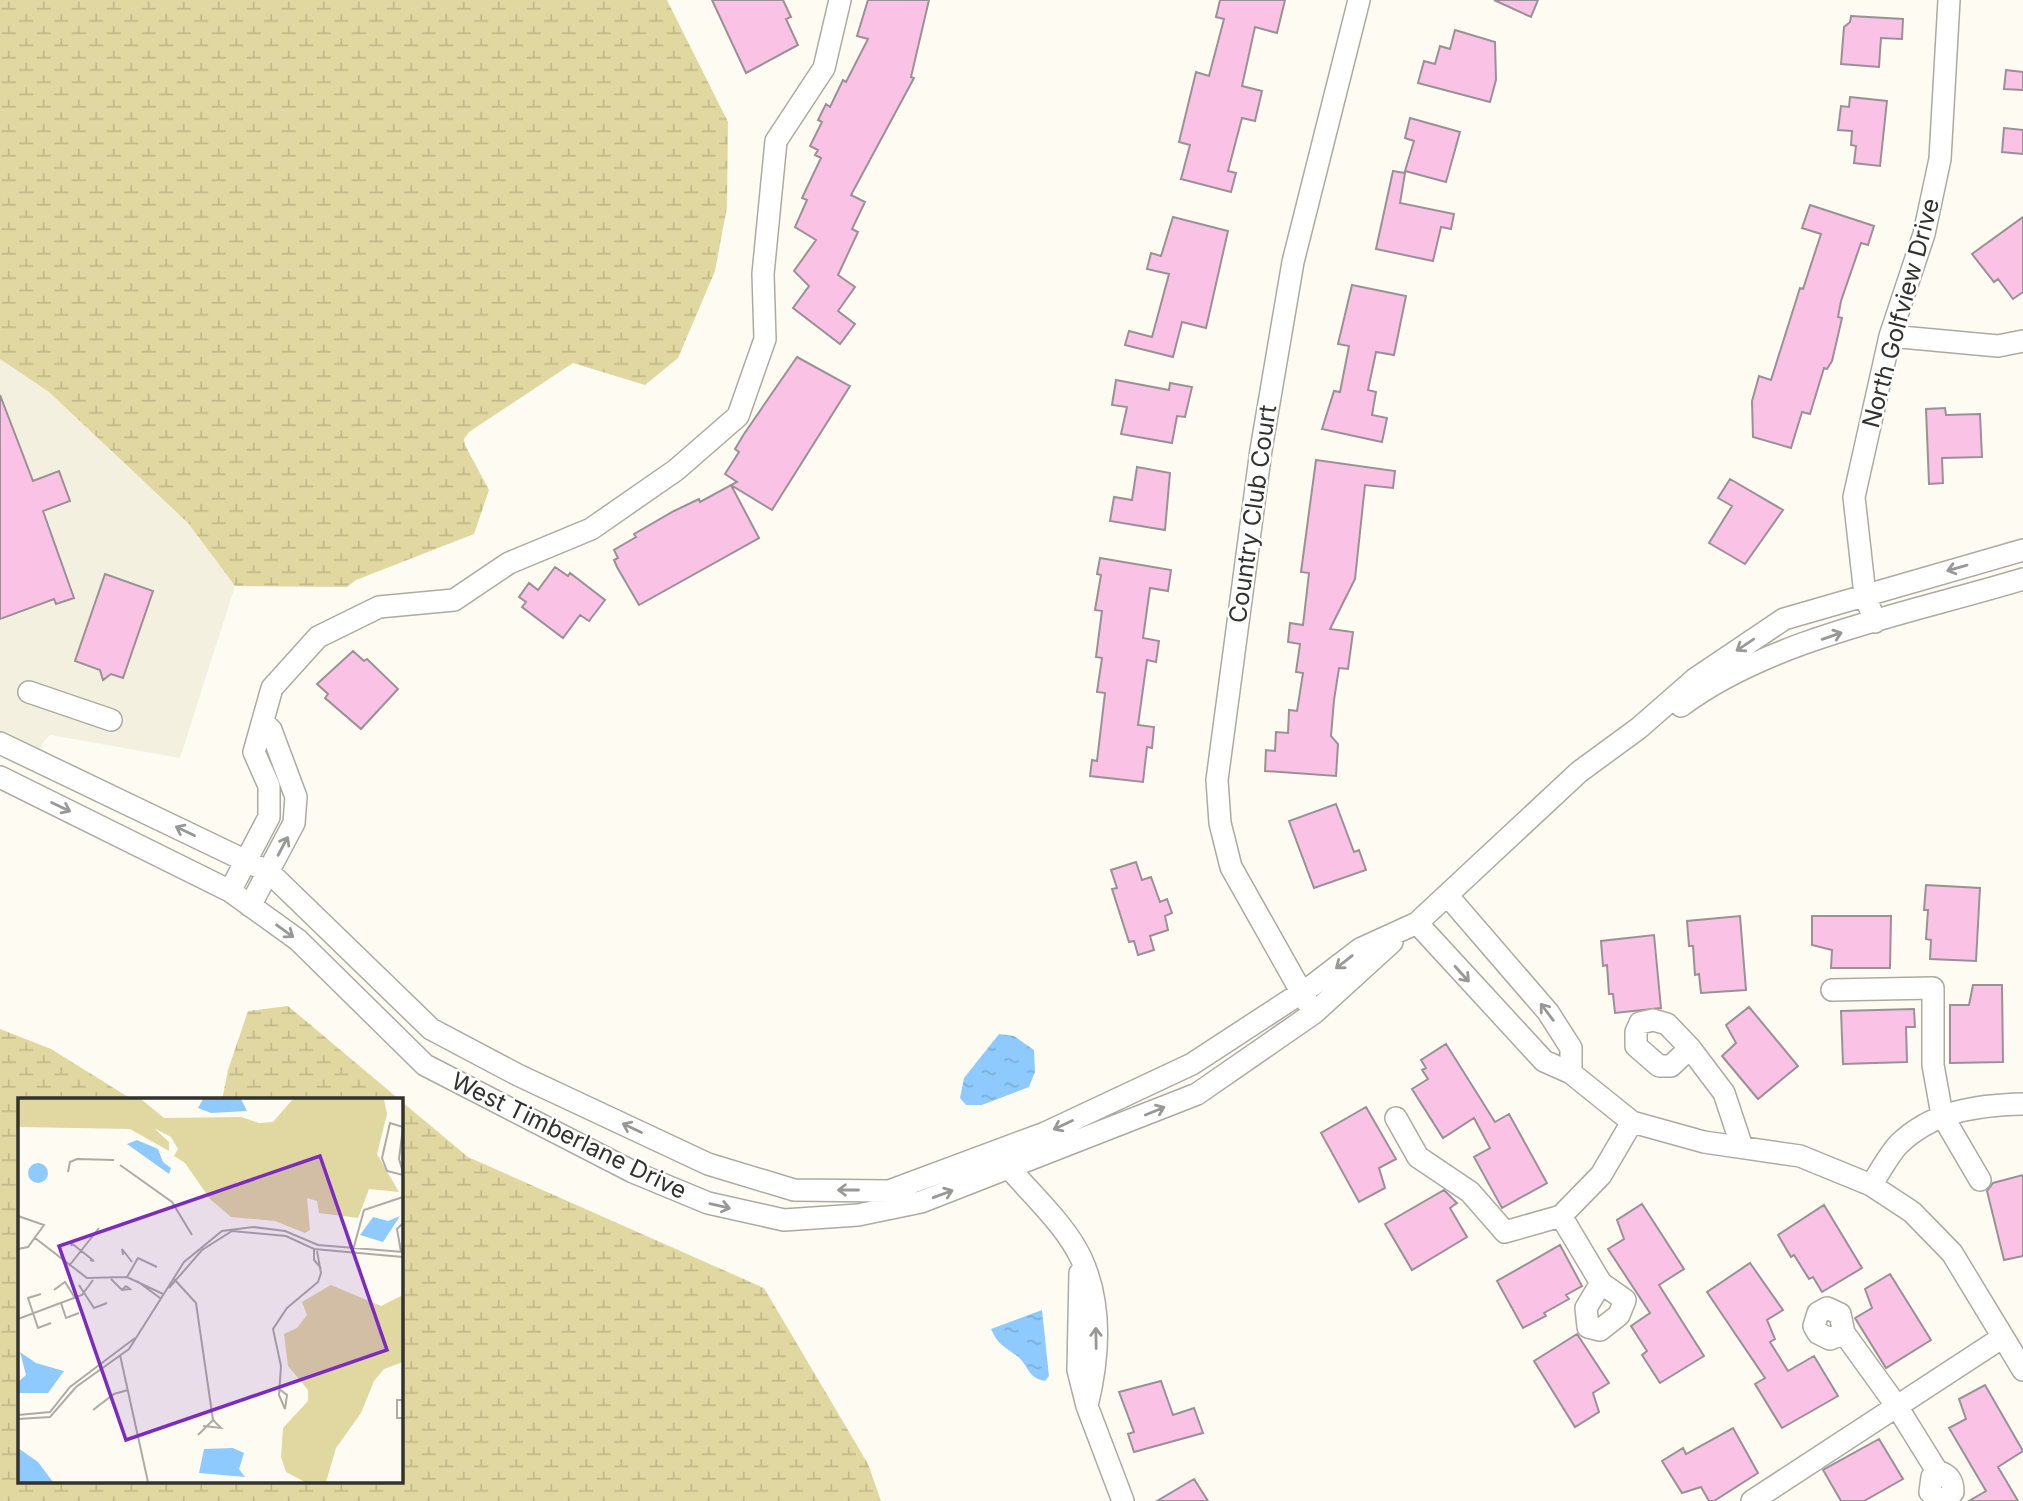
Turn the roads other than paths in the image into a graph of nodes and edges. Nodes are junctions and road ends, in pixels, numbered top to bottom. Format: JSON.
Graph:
{"nodes":[{"id":1,"x":839,"y":0,"type":"edge"},
{"id":2,"x":1359,"y":0,"type":"edge"},
{"id":3,"x":1950,"y":0,"type":"edge"},
{"id":4,"x":1890,"y":336,"type":"junction"},
{"id":5,"x":2023,"y":341,"type":"edge"},
{"id":6,"x":2023,"y":550,"type":"edge"},
{"id":7,"x":2023,"y":579,"type":"edge"},
{"id":8,"x":1865,"y":595,"type":"junction"},
{"id":9,"x":1875,"y":622,"type":"junction"},
{"id":10,"x":29,"y":692,"type":"dead end"},
{"id":11,"x":111,"y":720,"type":"dead end"},
{"id":12,"x":264,"y":723,"type":"junction"},
{"id":13,"x":1639,"y":728,"type":"junction"},
{"id":14,"x":0,"y":743,"type":"edge"},
{"id":15,"x":0,"y":777,"type":"edge"},
{"id":16,"x":246,"y":861,"type":"junction"},
{"id":17,"x":268,"y":872,"type":"junction"},
{"id":18,"x":230,"y":891,"type":"junction"},
{"id":19,"x":1447,"y":895,"type":"junction"},
{"id":20,"x":250,"y":905,"type":"junction"},
{"id":21,"x":1410,"y":927,"type":"junction"},
{"id":22,"x":1832,"y":990,"type":"dead end"},
{"id":23,"x":1301,"y":992,"type":"junction"},
{"id":24,"x":1314,"y":1013,"type":"junction"},
{"id":25,"x":1690,"y":1048,"type":"dead end"},
{"id":26,"x":1570,"y":1073,"type":"junction"},
{"id":27,"x":2023,"y":1104,"type":"edge"},
{"id":28,"x":1942,"y":1115,"type":"junction"},
{"id":29,"x":1396,"y":1118,"type":"dead end"},
{"id":30,"x":1632,"y":1122,"type":"junction"},
{"id":31,"x":1742,"y":1147,"type":"junction"},
{"id":32,"x":1011,"y":1170,"type":"junction"},
{"id":33,"x":1980,"y":1180,"type":"dead end"},
{"id":34,"x":1871,"y":1185,"type":"junction"},
{"id":35,"x":1561,"y":1216,"type":"junction"},
{"id":36,"x":1601,"y":1283,"type":"dead end"},
{"id":37,"x":1844,"y":1333,"type":"dead end"},
{"id":38,"x":2003,"y":1337,"type":"junction"},
{"id":39,"x":2023,"y":1370,"type":"edge"},
{"id":40,"x":1896,"y":1405,"type":"junction"},
{"id":41,"x":1123,"y":1501,"type":"edge"},
{"id":42,"x":1752,"y":1501,"type":"edge"},
{"id":43,"x":1942,"y":1501,"type":"edge"}],
"edges":[{"from":1,"to":12,"type":"street"},
{"from":2,"to":23,"type":"street","name":"Country Club Court"},
{"from":3,"to":4,"type":"street","name":"North Golfview Drive"},
{"from":4,"to":5,"type":"street"},
{"from":4,"to":8,"type":"street","name":"North Golfview Drive"},
{"from":6,"to":8,"type":"street","name":"West Timberlane Drive","one_way":true},
{"from":7,"to":9,"type":"street","name":"West Timberlane Drive"},
{"from":8,"to":9,"type":"street","name":"North Golfview Drive"},
{"from":8,"to":13,"type":"street","name":"West Timberlane Drive","one_way":true},
{"from":13,"to":9,"type":"street","name":"West Timberlane Drive","one_way":true},
{"from":10,"to":11,"type":"street"},
{"from":12,"to":16,"type":"street"},
{"from":17,"to":12,"type":"street","one_way":true},
{"from":13,"to":19,"type":"street","name":"West Timberlane Drive"},
{"from":16,"to":14,"type":"street","name":"West Timberlane Drive","one_way":true},
{"from":15,"to":18,"type":"street","name":"West Timberlane Drive","one_way":true},
{"from":16,"to":17,"type":"street","name":"West Timberlane Drive"},
{"from":16,"to":18,"type":"street"},
{"from":17,"to":20,"type":"street"},
{"from":23,"to":17,"type":"street","name":"West Timberlane Drive","one_way":true},
{"from":18,"to":20,"type":"street","name":"West Timberlane Drive"},
{"from":19,"to":21,"type":"street","name":"West Timberlane Drive"},
{"from":26,"to":19,"type":"street","one_way":true},
{"from":20,"to":32,"type":"street","name":"West Timberlane Drive","one_way":true},
{"from":21,"to":23,"type":"street","name":"West Timberlane Drive","one_way":true},
{"from":21,"to":24,"type":"street","name":"West Timberlane Drive"},
{"from":21,"to":26,"type":"street","one_way":true},
{"from":22,"to":28,"type":"street"},
{"from":23,"to":24,"type":"street","name":"Country Club Court"},
{"from":32,"to":24,"type":"street","name":"West Timberlane Drive","one_way":true},
{"from":25,"to":31,"type":"street"},
{"from":26,"to":30,"type":"street"},
{"from":27,"to":28,"type":"street"},
{"from":28,"to":33,"type":"street"},
{"from":28,"to":34,"type":"street"},
{"from":29,"to":35,"type":"street"},
{"from":30,"to":31,"type":"street"},
{"from":30,"to":35,"type":"street"},
{"from":31,"to":34,"type":"street"},
{"from":32,"to":41,"type":"street"},
{"from":34,"to":38,"type":"street"},
{"from":35,"to":36,"type":"street"},
{"from":37,"to":40,"type":"street"},
{"from":38,"to":39,"type":"street"},
{"from":38,"to":40,"type":"street"},
{"from":40,"to":42,"type":"street"},
{"from":40,"to":43,"type":"street"}]}
